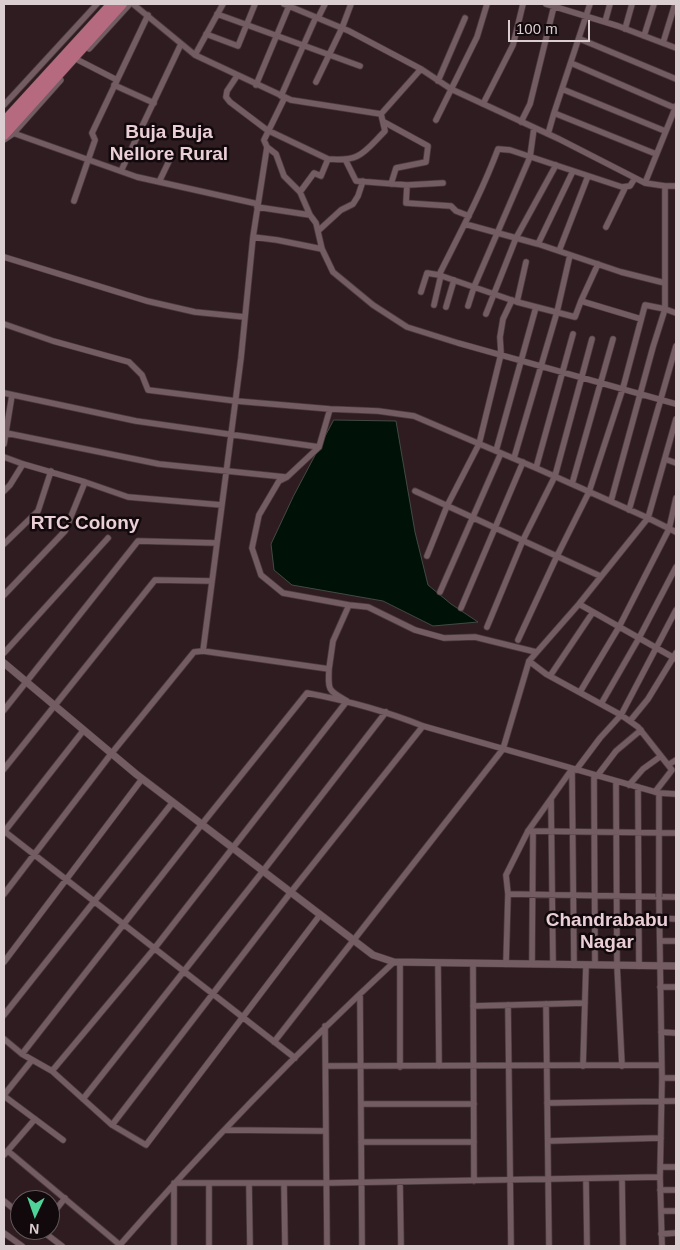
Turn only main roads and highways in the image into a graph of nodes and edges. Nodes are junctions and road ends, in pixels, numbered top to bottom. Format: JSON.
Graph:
{"nodes":[{"id":1,"x":112,"y":4,"type":"edge"},
{"id":2,"x":122,"y":4,"type":"edge"},
{"id":3,"x":4,"y":122,"type":"edge"},
{"id":4,"x":8,"y":134,"type":"edge"}],
"edges":[{"from":1,"to":3,"type":"highway"},
{"from":2,"to":4,"type":"highway"}]}
